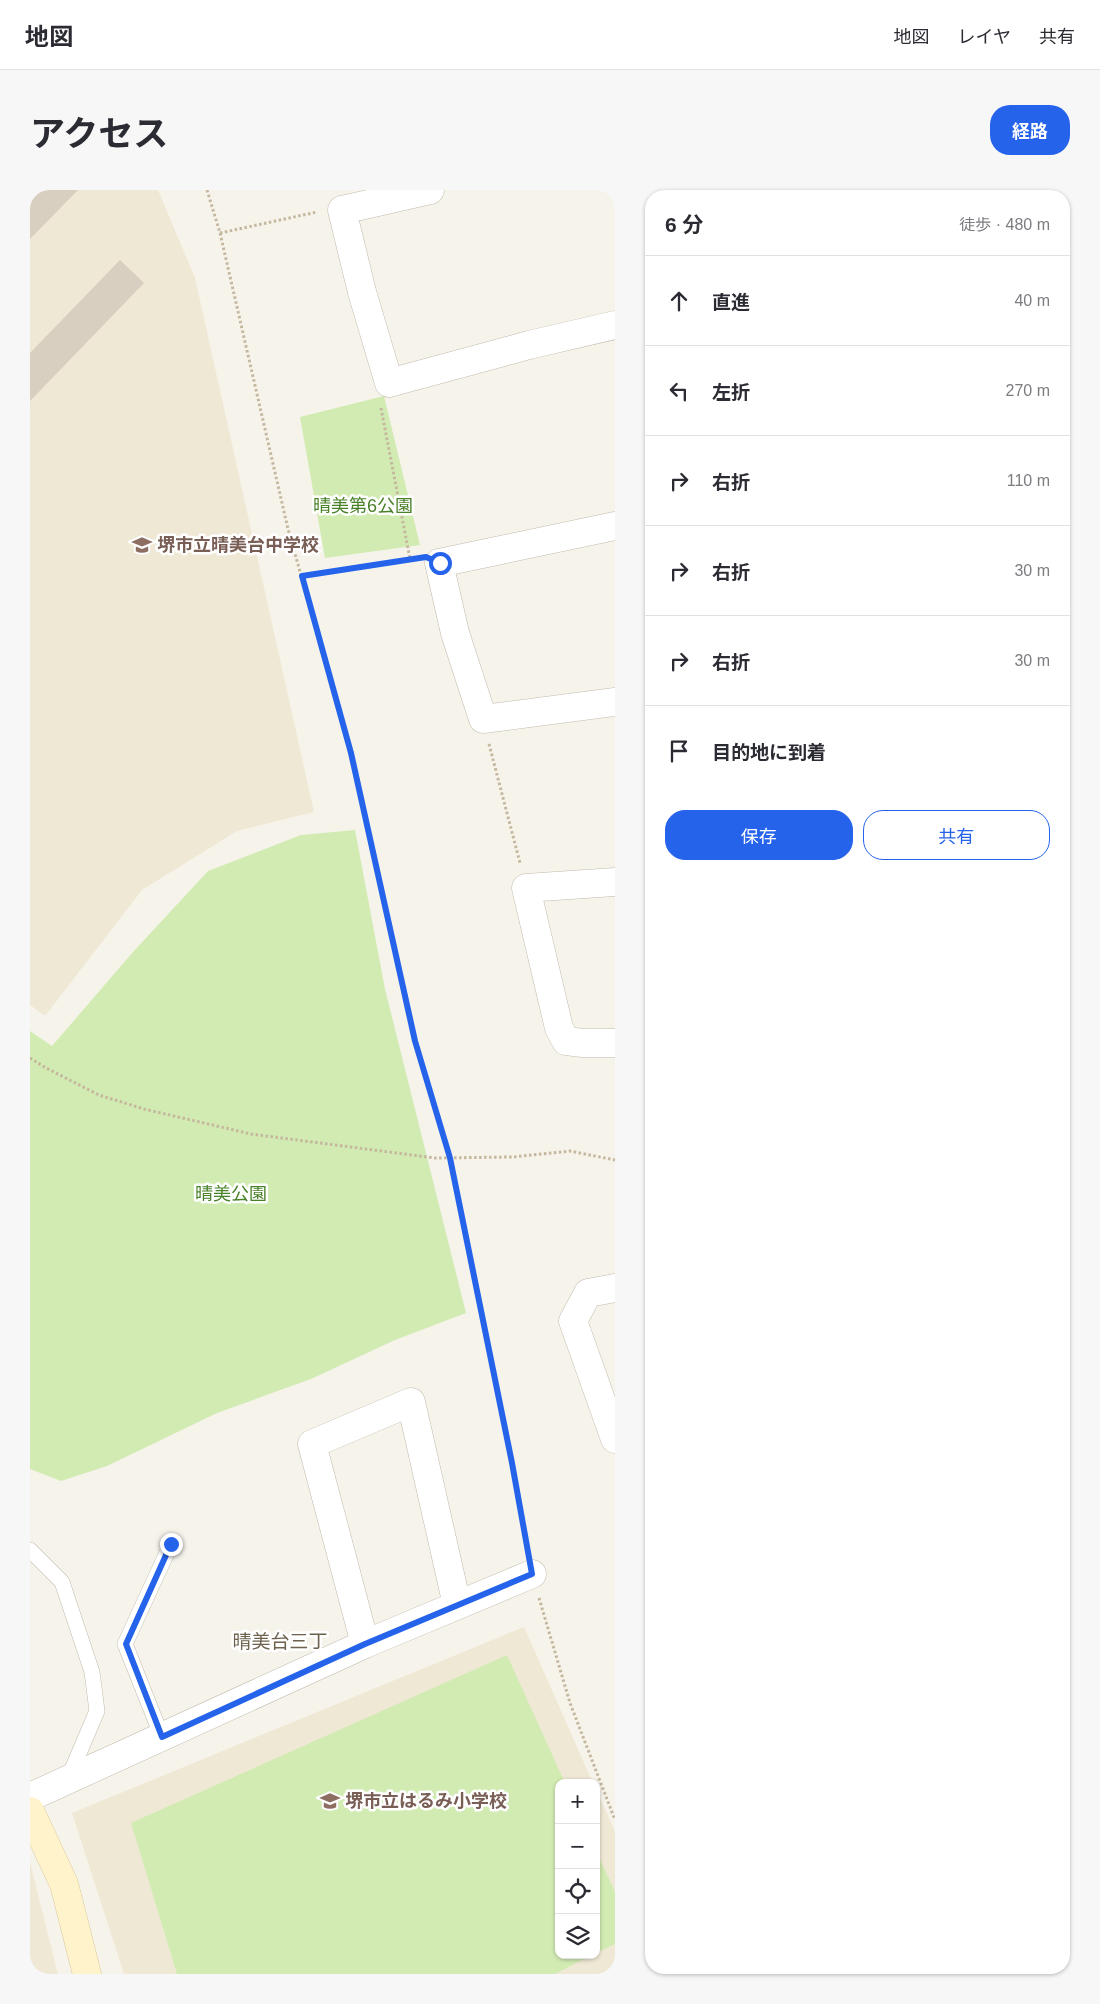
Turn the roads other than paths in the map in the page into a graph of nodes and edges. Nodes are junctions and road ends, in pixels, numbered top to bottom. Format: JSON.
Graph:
{"nodes":[{"id":1,"x":430,"y":190,"type":"edge"},
{"id":2,"x":615,"y":325,"type":"edge"},
{"id":3,"x":615,"y":526,"type":"edge"},
{"id":4,"x":615,"y":702,"type":"edge"},
{"id":5,"x":615,"y":882,"type":"edge"},
{"id":6,"x":615,"y":1043,"type":"edge"},
{"id":7,"x":615,"y":1288,"type":"edge"},
{"id":8,"x":615,"y":1439,"type":"edge"},
{"id":9,"x":171,"y":1544,"type":"dead end"},
{"id":10,"x":30,"y":1550,"type":"edge"},
{"id":11,"x":532,"y":1574,"type":"road end"},
{"id":12,"x":457,"y":1606,"type":"junction"},
{"id":13,"x":365,"y":1644,"type":"junction"},
{"id":14,"x":162,"y":1737,"type":"junction"},
{"id":15,"x":67,"y":1780,"type":"junction"},
{"id":16,"x":30,"y":1797,"type":"edge"},
{"id":17,"x":30,"y":1811,"type":"edge"},
{"id":18,"x":87,"y":1974,"type":"edge"}],
"edges":[{"from":1,"to":2,"type":"street"},
{"from":3,"to":4,"type":"street"},
{"from":5,"to":6,"type":"street"},
{"from":7,"to":8,"type":"street"},
{"from":9,"to":14,"type":"lane"},
{"from":10,"to":15,"type":"lane"},
{"from":11,"to":12,"type":"street"},
{"from":12,"to":13,"type":"street"},
{"from":12,"to":13,"type":"street"},
{"from":13,"to":14,"type":"street"},
{"from":14,"to":15,"type":"street"},
{"from":15,"to":16,"type":"street"},
{"from":17,"to":18,"type":"street"}]}
